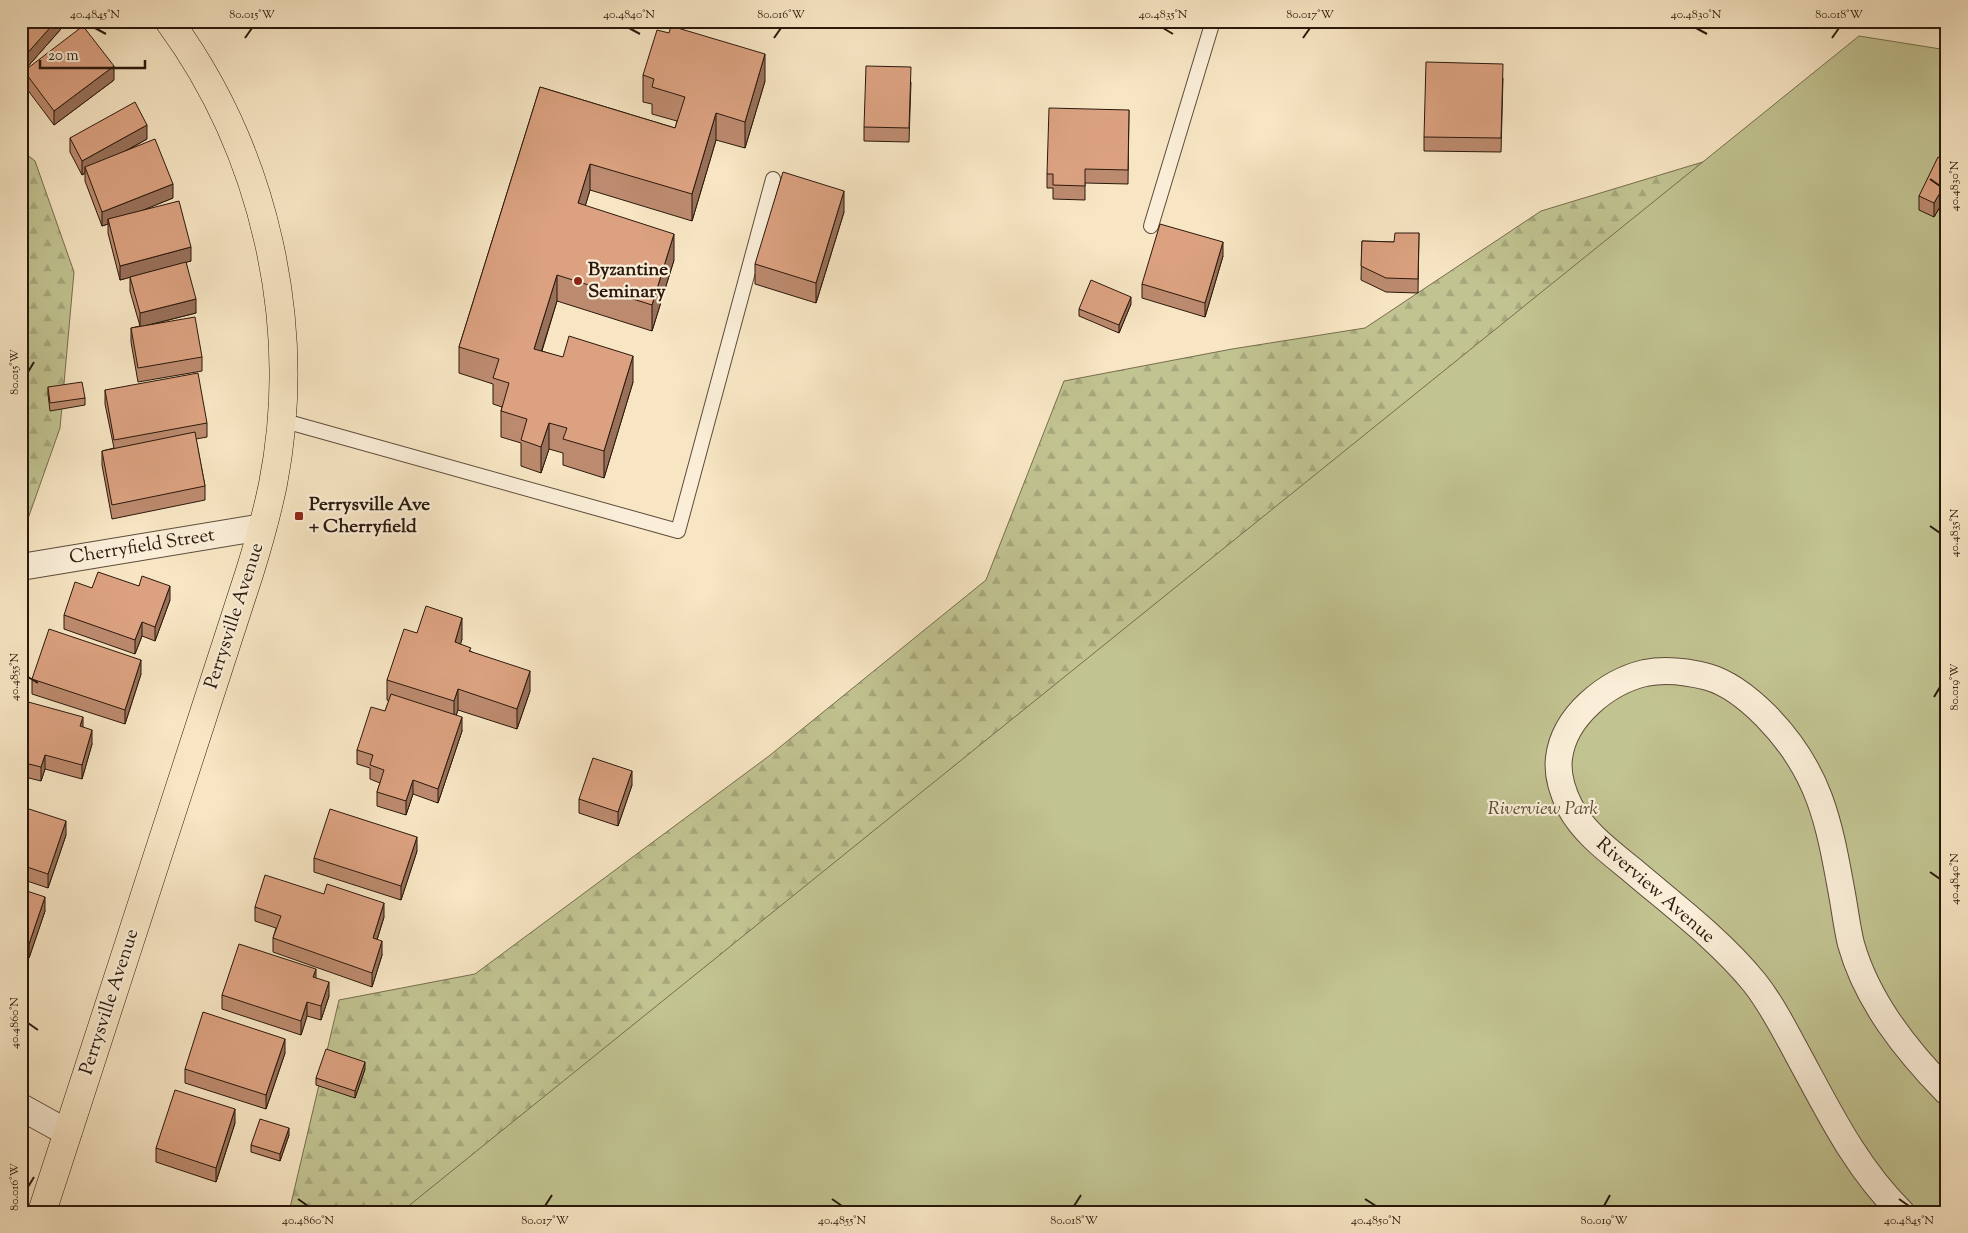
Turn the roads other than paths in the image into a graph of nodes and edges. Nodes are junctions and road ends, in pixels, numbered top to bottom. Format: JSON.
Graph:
{"nodes":[{"id":1,"x":169,"y":21,"type":"edge"},
{"id":2,"x":1213,"y":21,"type":"edge"},
{"id":3,"x":773,"y":179,"type":"dead end"},
{"id":4,"x":1151,"y":226,"type":"dead end"},
{"id":5,"x":281,"y":420,"type":"junction"},
{"id":6,"x":263,"y":527,"type":"junction"},
{"id":7,"x":21,"y":567,"type":"edge"},
{"id":8,"x":1947,"y":1092,"type":"edge"},
{"id":9,"x":21,"y":1106,"type":"edge"},
{"id":10,"x":68,"y":1132,"type":"junction"},
{"id":11,"x":42,"y":1212,"type":"edge"},
{"id":12,"x":1901,"y":1212,"type":"edge"}],
"edges":[{"from":1,"to":5,"type":"main road","name":"Perrysville Avenue"},
{"from":2,"to":4,"type":"lane"},
{"from":3,"to":5,"type":"lane"},
{"from":5,"to":6,"type":"main road","name":"Perrysville Avenue"},
{"from":6,"to":7,"type":"street","name":"Cherryfield Street"},
{"from":6,"to":10,"type":"main road","name":"Perrysville Avenue"},
{"from":8,"to":12,"type":"street","name":"Riverview Avenue"},
{"from":9,"to":10,"type":"street"},
{"from":10,"to":11,"type":"main road","name":"Perrysville Avenue"}]}
